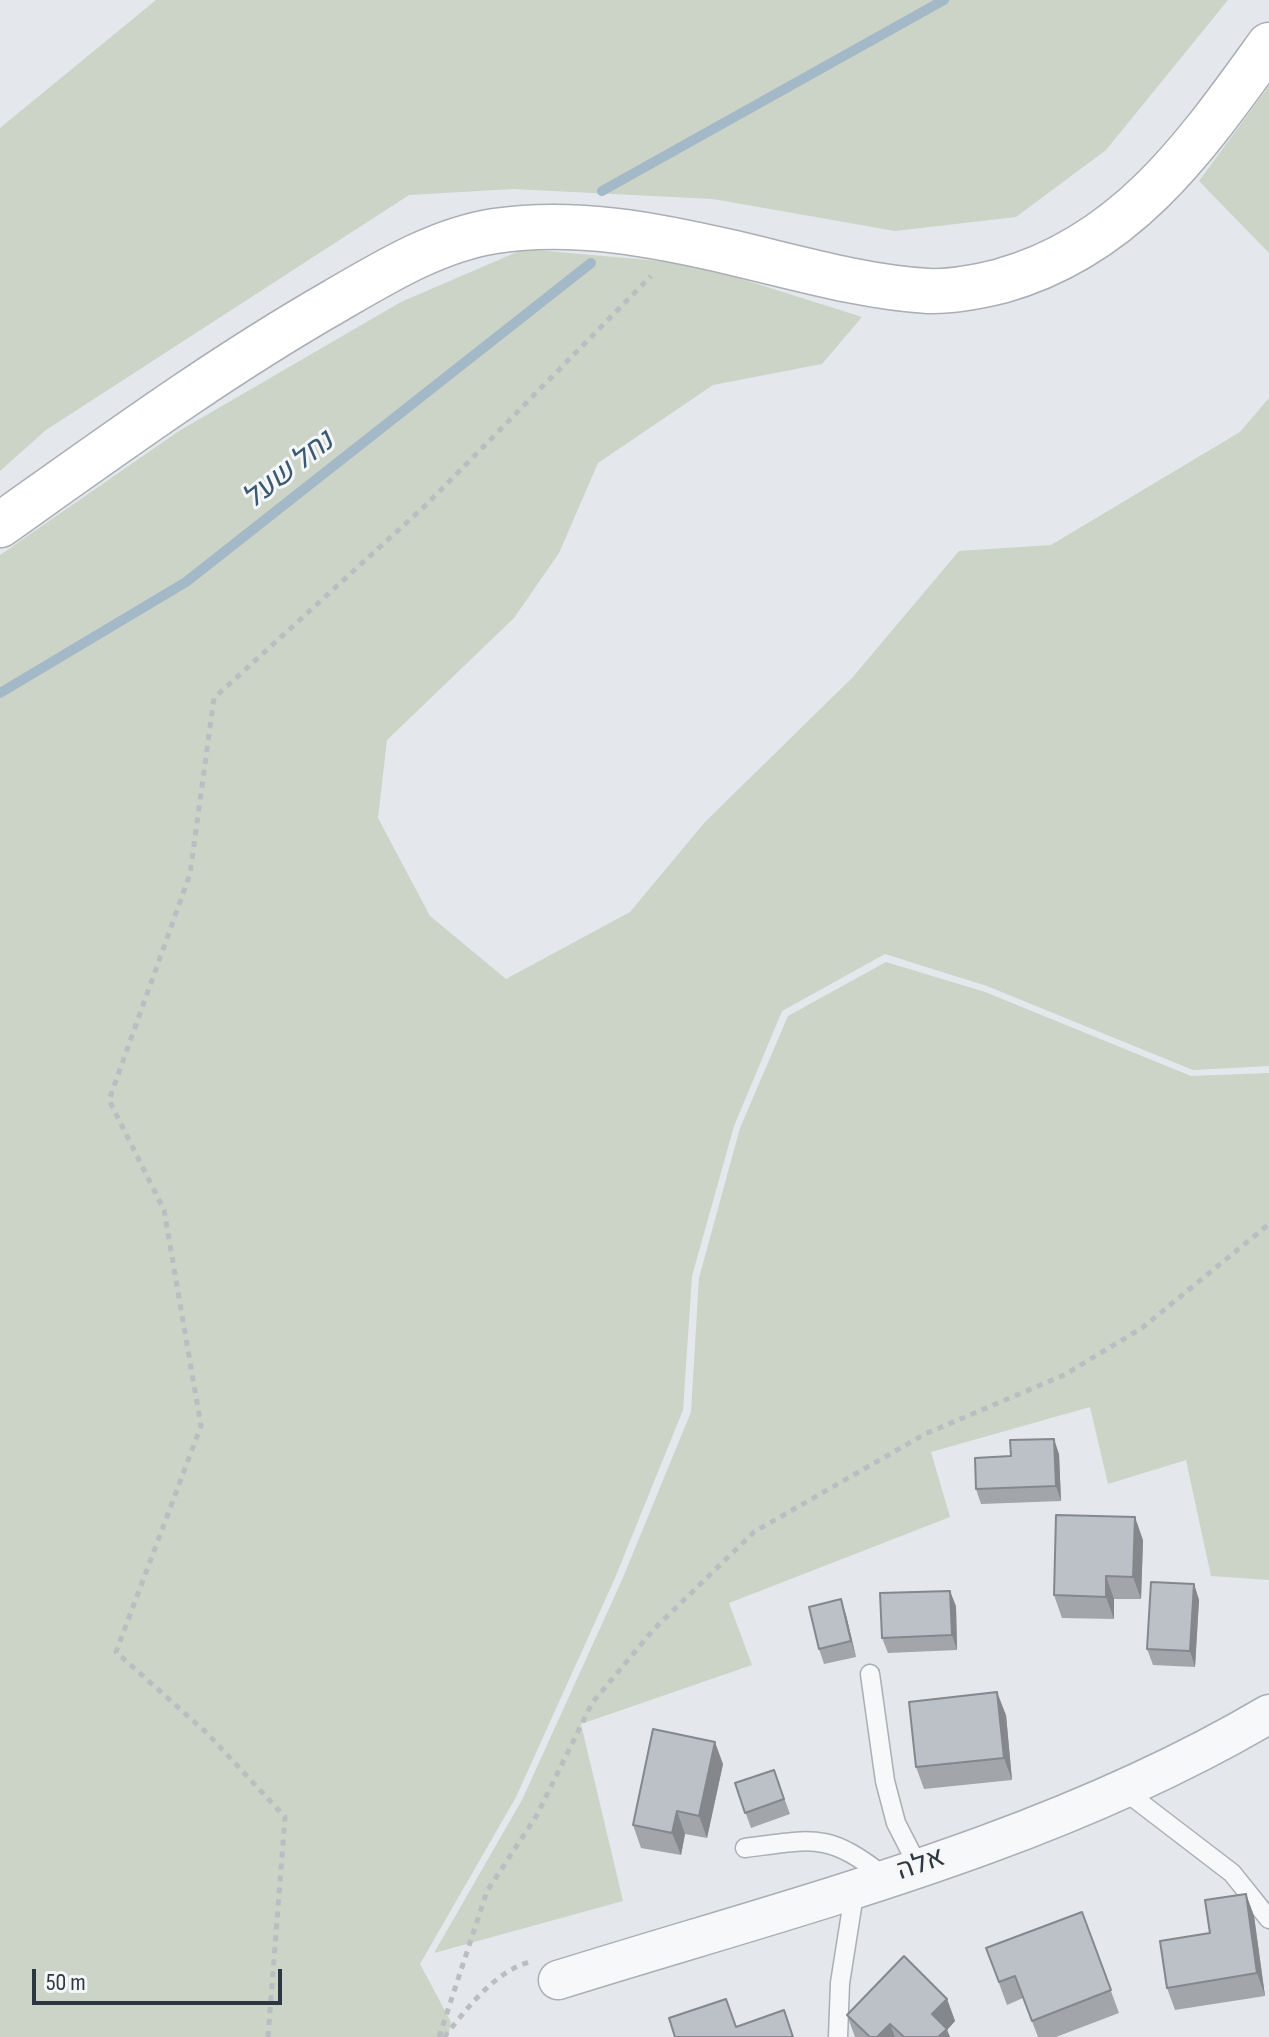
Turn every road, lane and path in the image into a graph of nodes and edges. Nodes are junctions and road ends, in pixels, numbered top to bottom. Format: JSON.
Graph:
{"nodes":[{"id":1,"x":1269,"y":45,"type":"edge"},
{"id":2,"x":687,"y":242,"type":"junction"},
{"id":3,"x":0,"y":525,"type":"edge"},
{"id":4,"x":1269,"y":1224,"type":"edge"},
{"id":5,"x":870,"y":1674,"type":"dead end"},
{"id":6,"x":1269,"y":1714,"type":"edge"},
{"id":7,"x":1121,"y":1788,"type":"junction"},
{"id":8,"x":745,"y":1848,"type":"dead end"},
{"id":9,"x":886,"y":1877,"type":"junction"},
{"id":10,"x":1269,"y":1919,"type":"edge"},
{"id":11,"x":546,"y":1970,"type":"joint"},
{"id":12,"x":268,"y":2037,"type":"edge"},
{"id":13,"x":442,"y":2037,"type":"edge"},
{"id":14,"x":838,"y":2037,"type":"edge"}],
"edges":[{"from":1,"to":2,"type":"main road"},
{"from":2,"to":3,"type":"main road"},
{"from":2,"to":12,"type":"path"},
{"from":4,"to":13,"type":"path"},
{"from":5,"to":9,"type":"lane"},
{"from":6,"to":7,"type":"street","name":"אלה"},
{"from":7,"to":9,"type":"street","name":"אלה"},
{"from":7,"to":10,"type":"lane"},
{"from":8,"to":9,"type":"lane"},
{"from":9,"to":11,"type":"street","name":"אלה"},
{"from":9,"to":14,"type":"lane"},
{"from":11,"to":13,"type":"path"}]}
